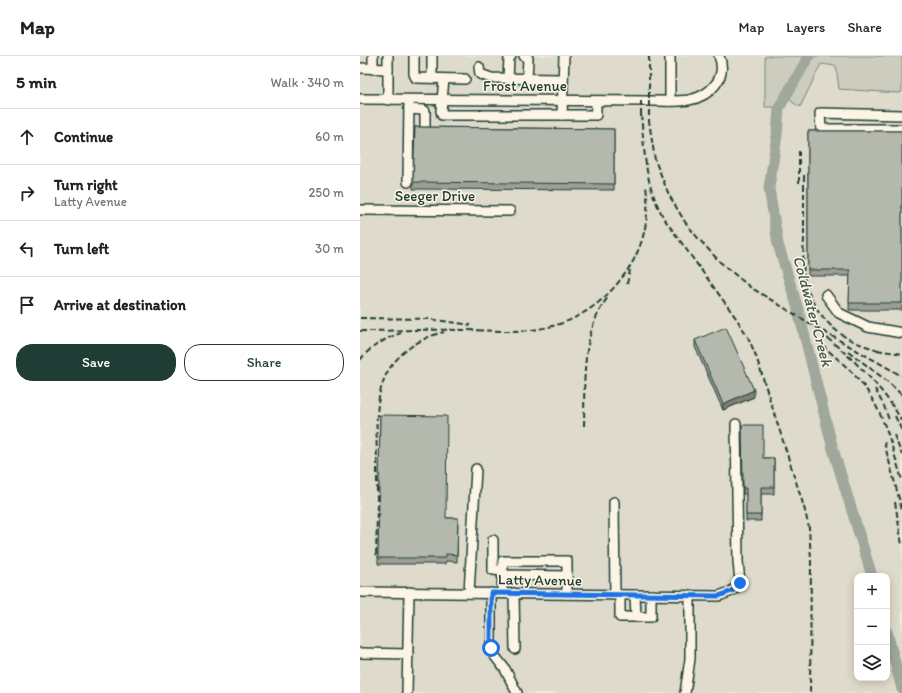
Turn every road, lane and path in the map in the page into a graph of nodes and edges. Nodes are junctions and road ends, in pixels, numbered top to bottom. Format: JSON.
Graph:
{"nodes":[{"id":1,"x":373,"y":56,"type":"edge"},
{"id":2,"x":388,"y":56,"type":"edge"},
{"id":3,"x":414,"y":56,"type":"edge"},
{"id":4,"x":432,"y":56,"type":"edge"},
{"id":5,"x":510,"y":56,"type":"edge"},
{"id":6,"x":524,"y":56,"type":"edge"},
{"id":7,"x":564,"y":56,"type":"edge"},
{"id":8,"x":670,"y":56,"type":"edge"},
{"id":9,"x":719,"y":56,"type":"edge"},
{"id":10,"x":479,"y":67,"type":"dead end"},
{"id":11,"x":360,"y":68,"type":"edge"},
{"id":12,"x":373,"y":69,"type":"junction"},
{"id":13,"x":388,"y":69,"type":"junction"},
{"id":14,"x":432,"y":78,"type":"junction"},
{"id":15,"x":444,"y":79,"type":"junction"},
{"id":16,"x":508,"y":79,"type":"junction"},
{"id":17,"x":563,"y":79,"type":"junction"},
{"id":18,"x":465,"y":80,"type":"dead end"},
{"id":19,"x":527,"y":80,"type":"junction"},
{"id":20,"x":360,"y":99,"type":"edge"},
{"id":21,"x":388,"y":100,"type":"junction"},
{"id":22,"x":442,"y":100,"type":"junction"},
{"id":23,"x":562,"y":100,"type":"junction"},
{"id":24,"x":596,"y":101,"type":"junction"},
{"id":25,"x":670,"y":101,"type":"junction"},
{"id":26,"x":409,"y":104,"type":"junction"},
{"id":27,"x":562,"y":115,"type":"junction"},
{"id":28,"x":902,"y":115,"type":"edge"},
{"id":29,"x":426,"y":127,"type":"edge"},
{"id":30,"x":902,"y":129,"type":"edge"},
{"id":31,"x":408,"y":182,"type":"dead end"},
{"id":32,"x":360,"y":210,"type":"edge"},
{"id":33,"x":510,"y":211,"type":"dead end"},
{"id":34,"x":826,"y":294,"type":"dead end"},
{"id":35,"x":902,"y":332,"type":"edge"},
{"id":36,"x":736,"y":424,"type":"dead end"},
{"id":37,"x":476,"y":469,"type":"dead end"},
{"id":38,"x":614,"y":502,"type":"dead end"},
{"id":39,"x":493,"y":540,"type":"dead end"},
{"id":40,"x":503,"y":573,"type":"junction"},
{"id":41,"x":567,"y":576,"type":"junction"},
{"id":42,"x":360,"y":592,"type":"edge"},
{"id":43,"x":409,"y":592,"type":"junction"},
{"id":44,"x":469,"y":593,"type":"junction"},
{"id":45,"x":491,"y":593,"type":"junction"},
{"id":46,"x":502,"y":593,"type":"junction"},
{"id":47,"x":514,"y":593,"type":"junction"},
{"id":48,"x":567,"y":594,"type":"junction"},
{"id":49,"x":617,"y":594,"type":"junction"},
{"id":50,"x":635,"y":595,"type":"junction"},
{"id":51,"x":651,"y":595,"type":"junction"},
{"id":52,"x":690,"y":595,"type":"junction"},
{"id":53,"x":636,"y":617,"type":"junction"},
{"id":54,"x":515,"y":649,"type":"dead end"},
{"id":55,"x":360,"y":653,"type":"edge"},
{"id":56,"x":408,"y":654,"type":"junction"},
{"id":57,"x":407,"y":693,"type":"edge"},
{"id":58,"x":517,"y":693,"type":"edge"},
{"id":59,"x":685,"y":693,"type":"edge"}],
"edges":[{"from":1,"to":12,"type":"street"},
{"from":2,"to":13,"type":"street"},
{"from":3,"to":14,"type":"street"},
{"from":4,"to":14,"type":"street"},
{"from":5,"to":16,"type":"street"},
{"from":6,"to":19,"type":"street"},
{"from":7,"to":17,"type":"street"},
{"from":8,"to":25,"type":"street"},
{"from":9,"to":25,"type":"street","name":"Frost Avenue"},
{"from":10,"to":16,"type":"street"},
{"from":11,"to":12,"type":"street"},
{"from":12,"to":13,"type":"street"},
{"from":13,"to":21,"type":"street"},
{"from":14,"to":15,"type":"street"},
{"from":15,"to":18,"type":"street"},
{"from":15,"to":22,"type":"street"},
{"from":16,"to":19,"type":"street"},
{"from":17,"to":19,"type":"street"},
{"from":17,"to":23,"type":"street"},
{"from":20,"to":21,"type":"street","name":"Frost Avenue"},
{"from":21,"to":26,"type":"street","name":"Frost Avenue"},
{"from":22,"to":23,"type":"street","name":"Frost Avenue"},
{"from":22,"to":26,"type":"street","name":"Frost Avenue"},
{"from":22,"to":27,"type":"street"},
{"from":23,"to":24,"type":"street","name":"Frost Avenue"},
{"from":23,"to":27,"type":"street"},
{"from":24,"to":25,"type":"street","name":"Frost Avenue"},
{"from":24,"to":27,"type":"street"},
{"from":26,"to":29,"type":"street"},
{"from":26,"to":31,"type":"street"},
{"from":28,"to":30,"type":"street"},
{"from":32,"to":33,"type":"street","name":"Seeger Drive"},
{"from":34,"to":35,"type":"street"},
{"from":36,"to":52,"type":"street","name":"Latty Avenue"},
{"from":37,"to":44,"type":"street"},
{"from":38,"to":49,"type":"street"},
{"from":39,"to":40,"type":"street"},
{"from":40,"to":41,"type":"street"},
{"from":40,"to":41,"type":"street"},
{"from":40,"to":46,"type":"street"},
{"from":41,"to":48,"type":"street"},
{"from":42,"to":43,"type":"street","name":"Latty Avenue"},
{"from":43,"to":44,"type":"street","name":"Latty Avenue"},
{"from":43,"to":56,"type":"street"},
{"from":44,"to":45,"type":"street","name":"Latty Avenue"},
{"from":45,"to":46,"type":"street","name":"Latty Avenue"},
{"from":45,"to":58,"type":"street"},
{"from":46,"to":47,"type":"street","name":"Latty Avenue"},
{"from":47,"to":48,"type":"street","name":"Latty Avenue"},
{"from":47,"to":54,"type":"street"},
{"from":48,"to":49,"type":"street","name":"Latty Avenue"},
{"from":49,"to":50,"type":"street","name":"Latty Avenue"},
{"from":49,"to":53,"type":"street"},
{"from":50,"to":51,"type":"street","name":"Latty Avenue"},
{"from":50,"to":53,"type":"street"},
{"from":51,"to":52,"type":"street","name":"Latty Avenue"},
{"from":51,"to":53,"type":"street"},
{"from":52,"to":59,"type":"street"},
{"from":55,"to":56,"type":"street"},
{"from":56,"to":57,"type":"street"}]}
